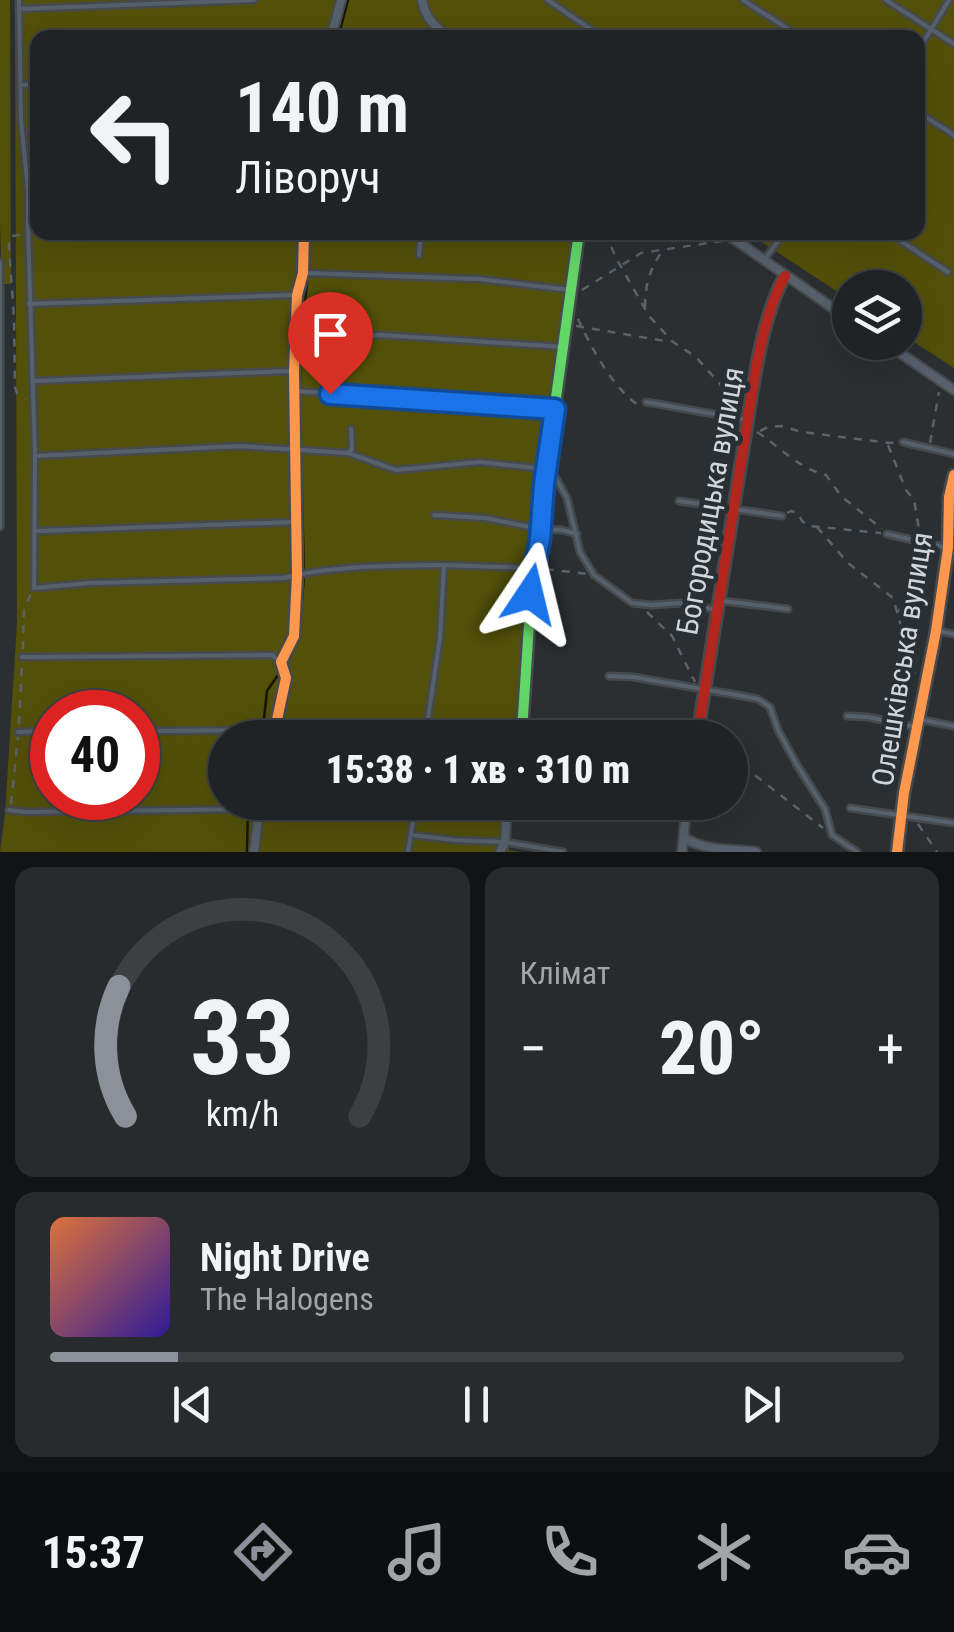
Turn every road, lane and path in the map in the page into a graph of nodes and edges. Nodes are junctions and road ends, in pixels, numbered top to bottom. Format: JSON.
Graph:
{"nodes":[{"id":1,"x":19,"y":0,"type":"edge"},
{"id":2,"x":254,"y":0,"type":"edge"},
{"id":3,"x":340,"y":0,"type":"edge"},
{"id":4,"x":422,"y":0,"type":"edge"},
{"id":5,"x":548,"y":0,"type":"edge"},
{"id":6,"x":742,"y":0,"type":"edge"},
{"id":7,"x":886,"y":0,"type":"edge"},
{"id":8,"x":949,"y":0,"type":"edge"},
{"id":9,"x":20,"y":9,"type":"junction"},
{"id":10,"x":931,"y":29,"type":"junction"},
{"id":11,"x":333,"y":30,"type":"edge"},
{"id":12,"x":440,"y":30,"type":"edge"},
{"id":13,"x":591,"y":30,"type":"edge"},
{"id":14,"x":789,"y":30,"type":"edge"},
{"id":15,"x":925,"y":39,"type":"edge"},
{"id":16,"x":954,"y":44,"type":"edge"},
{"id":17,"x":30,"y":84,"type":"edge"},
{"id":18,"x":22,"y":85,"type":"junction"},
{"id":19,"x":925,"y":116,"type":"edge"},
{"id":20,"x":954,"y":135,"type":"edge"},
{"id":21,"x":25,"y":154,"type":"junction"},
{"id":22,"x":30,"y":154,"type":"edge"},
{"id":23,"x":28,"y":228,"type":"junction"},
{"id":24,"x":305,"y":240,"type":"edge"},
{"id":25,"x":420,"y":240,"type":"edge"},
{"id":26,"x":578,"y":240,"type":"edge"},
{"id":27,"x":609,"y":240,"type":"edge"},
{"id":28,"x":726,"y":240,"type":"edge"},
{"id":29,"x":736,"y":240,"type":"edge"},
{"id":30,"x":778,"y":240,"type":"edge"},
{"id":31,"x":899,"y":240,"type":"edge"},
{"id":32,"x":663,"y":249,"type":"junction"},
{"id":33,"x":419,"y":255,"type":"dead end"},
{"id":34,"x":764,"y":260,"type":"junction"},
{"id":35,"x":0,"y":262,"type":"edge"},
{"id":36,"x":621,"y":266,"type":"junction"},
{"id":37,"x":948,"y":272,"type":"dead end"},
{"id":38,"x":307,"y":273,"type":"junction"},
{"id":39,"x":785,"y":276,"type":"junction"},
{"id":40,"x":298,"y":295,"type":"junction"},
{"id":41,"x":569,"y":296,"type":"junction"},
{"id":42,"x":29,"y":304,"type":"junction"},
{"id":43,"x":645,"y":308,"type":"junction"},
{"id":44,"x":832,"y":308,"type":"edge"},
{"id":45,"x":566,"y":324,"type":"junction"},
{"id":46,"x":581,"y":327,"type":"junction"},
{"id":47,"x":296,"y":336,"type":"junction"},
{"id":48,"x":673,"y":342,"type":"junction"},
{"id":49,"x":562,"y":347,"type":"junction"},
{"id":50,"x":910,"y":360,"type":"edge"},
{"id":51,"x":294,"y":372,"type":"junction"},
{"id":52,"x":32,"y":381,"type":"junction"},
{"id":53,"x":941,"y":381,"type":"junction"},
{"id":54,"x":954,"y":390,"type":"edge"},
{"id":55,"x":294,"y":391,"type":"junction"},
{"id":56,"x":646,"y":402,"type":"joint"},
{"id":57,"x":34,"y":408,"type":"junction"},
{"id":58,"x":555,"y":409,"type":"junction"},
{"id":59,"x":747,"y":425,"type":"junction"},
{"id":60,"x":351,"y":429,"type":"dead end"},
{"id":61,"x":903,"y":442,"type":"joint"},
{"id":62,"x":887,"y":443,"type":"junction"},
{"id":63,"x":926,"y":448,"type":"junction"},
{"id":64,"x":300,"y":450,"type":"junction"},
{"id":65,"x":348,"y":453,"type":"junction"},
{"id":66,"x":954,"y":454,"type":"edge"},
{"id":67,"x":35,"y":456,"type":"junction"},
{"id":68,"x":546,"y":466,"type":"junction"},
{"id":69,"x":954,"y":475,"type":"edge"},
{"id":70,"x":679,"y":502,"type":"dead end"},
{"id":71,"x":734,"y":510,"type":"junction"},
{"id":72,"x":434,"y":516,"type":"dead end"},
{"id":73,"x":782,"y":516,"type":"joint"},
{"id":74,"x":298,"y":522,"type":"junction"},
{"id":75,"x":0,"y":527,"type":"edge"},
{"id":76,"x":817,"y":527,"type":"junction"},
{"id":77,"x":540,"y":529,"type":"junction"},
{"id":78,"x":36,"y":531,"type":"junction"},
{"id":79,"x":577,"y":534,"type":"junction"},
{"id":80,"x":888,"y":534,"type":"junction"},
{"id":81,"x":912,"y":540,"type":"junction"},
{"id":82,"x":921,"y":542,"type":"junction"},
{"id":83,"x":948,"y":548,"type":"junction"},
{"id":84,"x":444,"y":565,"type":"junction"},
{"id":85,"x":535,"y":568,"type":"junction"},
{"id":86,"x":944,"y":572,"type":"junction"},
{"id":87,"x":298,"y":575,"type":"junction"},
{"id":88,"x":594,"y":575,"type":"junction"},
{"id":89,"x":34,"y":588,"type":"junction"},
{"id":90,"x":925,"y":589,"type":"junction"},
{"id":91,"x":632,"y":603,"type":"junction"},
{"id":92,"x":718,"y":605,"type":"junction"},
{"id":93,"x":788,"y":609,"type":"dead end"},
{"id":94,"x":896,"y":612,"type":"junction"},
{"id":95,"x":936,"y":627,"type":"junction"},
{"id":96,"x":954,"y":634,"type":"edge"},
{"id":97,"x":22,"y":658,"type":"junction"},
{"id":98,"x":282,"y":666,"type":"junction"},
{"id":99,"x":610,"y":676,"type":"dead end"},
{"id":100,"x":701,"y":689,"type":"junction"},
{"id":101,"x":922,"y":698,"type":"junction"},
{"id":102,"x":847,"y":716,"type":"dead end"},
{"id":103,"x":275,"y":720,"type":"edge"},
{"id":104,"x":428,"y":720,"type":"edge"},
{"id":105,"x":522,"y":720,"type":"edge"},
{"id":106,"x":698,"y":720,"type":"edge"},
{"id":107,"x":917,"y":723,"type":"junction"},
{"id":108,"x":954,"y":726,"type":"edge"},
{"id":109,"x":208,"y":730,"type":"edge"},
{"id":110,"x":160,"y":731,"type":"edge"},
{"id":111,"x":18,"y":732,"type":"junction"},
{"id":112,"x":30,"y":732,"type":"edge"},
{"id":113,"x":748,"y":770,"type":"edge"},
{"id":114,"x":850,"y":808,"type":"dead end"},
{"id":115,"x":208,"y":809,"type":"edge"},
{"id":116,"x":10,"y":810,"type":"joint"},
{"id":117,"x":908,"y":816,"type":"junction"},
{"id":118,"x":255,"y":820,"type":"edge"},
{"id":119,"x":414,"y":820,"type":"edge"},
{"id":120,"x":506,"y":820,"type":"edge"},
{"id":121,"x":685,"y":820,"type":"edge"},
{"id":122,"x":954,"y":823,"type":"edge"},
{"id":123,"x":412,"y":835,"type":"junction"},
{"id":124,"x":832,"y":835,"type":"junction"},
{"id":125,"x":684,"y":837,"type":"junction"},
{"id":126,"x":505,"y":842,"type":"junction"},
{"id":127,"x":726,"y":850,"type":"edge"},
{"id":128,"x":254,"y":852,"type":"edge"},
{"id":129,"x":408,"y":852,"type":"edge"},
{"id":130,"x":500,"y":852,"type":"edge"},
{"id":131,"x":563,"y":852,"type":"edge"},
{"id":132,"x":682,"y":852,"type":"edge"},
{"id":133,"x":756,"y":852,"type":"edge"},
{"id":134,"x":857,"y":852,"type":"edge"},
{"id":135,"x":898,"y":852,"type":"edge"},
{"id":136,"x":937,"y":852,"type":"edge"}],
"edges":[{"from":1,"to":9,"type":"lane"},
{"from":2,"to":9,"type":"lane"},
{"from":3,"to":11,"type":"street"},
{"from":4,"to":12,"type":"street"},
{"from":5,"to":13,"type":"lane"},
{"from":6,"to":14,"type":"lane"},
{"from":7,"to":10,"type":"lane"},
{"from":8,"to":10,"type":"lane"},
{"from":9,"to":18,"type":"lane"},
{"from":10,"to":15,"type":"lane"},
{"from":10,"to":16,"type":"lane"},
{"from":17,"to":18,"type":"lane"},
{"from":18,"to":21,"type":"lane"},
{"from":19,"to":20,"type":"lane"},
{"from":21,"to":22,"type":"lane"},
{"from":21,"to":23,"type":"lane"},
{"from":23,"to":42,"type":"lane"},
{"from":23,"to":57,"type":"path"},
{"from":24,"to":38,"type":"street"},
{"from":25,"to":33,"type":"lane"},
{"from":26,"to":41,"type":"street"},
{"from":27,"to":36,"type":"path"},
{"from":28,"to":32,"type":"path"},
{"from":29,"to":34,"type":"street"},
{"from":30,"to":34,"type":"lane"},
{"from":31,"to":37,"type":"lane"},
{"from":32,"to":36,"type":"path"},
{"from":32,"to":43,"type":"path"},
{"from":34,"to":39,"type":"street"},
{"from":35,"to":75,"type":"lane"},
{"from":36,"to":41,"type":"path"},
{"from":36,"to":43,"type":"path"},
{"from":38,"to":40,"type":"street"},
{"from":38,"to":41,"type":"lane"},
{"from":39,"to":44,"type":"street"},
{"from":39,"to":59,"type":"street","name":"Богородицька вулиця"},
{"from":40,"to":42,"type":"lane"},
{"from":40,"to":47,"type":"street"},
{"from":41,"to":45,"type":"street"},
{"from":41,"to":46,"type":"path"},
{"from":42,"to":52,"type":"lane"},
{"from":43,"to":48,"type":"path"},
{"from":45,"to":46,"type":"path"},
{"from":45,"to":49,"type":"street"},
{"from":46,"to":48,"type":"path"},
{"from":46,"to":56,"type":"path"},
{"from":47,"to":49,"type":"lane"},
{"from":47,"to":51,"type":"street"},
{"from":48,"to":59,"type":"path"},
{"from":49,"to":58,"type":"street"},
{"from":50,"to":53,"type":"street"},
{"from":51,"to":52,"type":"lane"},
{"from":51,"to":55,"type":"street"},
{"from":52,"to":57,"type":"lane"},
{"from":53,"to":54,"type":"street"},
{"from":53,"to":63,"type":"path"},
{"from":55,"to":58,"type":"lane"},
{"from":55,"to":64,"type":"street"},
{"from":56,"to":59,"type":"lane"},
{"from":57,"to":67,"type":"lane"},
{"from":58,"to":68,"type":"street"},
{"from":59,"to":62,"type":"path"},
{"from":59,"to":71,"type":"street","name":"Богородицька вулиця"},
{"from":59,"to":80,"type":"path"},
{"from":60,"to":65,"type":"lane"},
{"from":61,"to":62,"type":"path"},
{"from":61,"to":63,"type":"lane"},
{"from":62,"to":82,"type":"path"},
{"from":63,"to":66,"type":"lane"},
{"from":64,"to":65,"type":"lane"},
{"from":64,"to":67,"type":"lane"},
{"from":64,"to":74,"type":"street"},
{"from":65,"to":68,"type":"lane"},
{"from":67,"to":78,"type":"lane"},
{"from":68,"to":77,"type":"street"},
{"from":68,"to":79,"type":"lane"},
{"from":69,"to":83,"type":"street","name":"Олешківська вулиця"},
{"from":70,"to":71,"type":"lane"},
{"from":71,"to":73,"type":"lane"},
{"from":71,"to":92,"type":"street","name":"Богородицька вулиця"},
{"from":72,"to":77,"type":"lane"},
{"from":73,"to":76,"type":"path"},
{"from":74,"to":78,"type":"lane"},
{"from":74,"to":87,"type":"street"},
{"from":76,"to":80,"type":"path"},
{"from":76,"to":94,"type":"path"},
{"from":77,"to":79,"type":"lane"},
{"from":77,"to":85,"type":"street"},
{"from":78,"to":89,"type":"lane"},
{"from":79,"to":88,"type":"lane"},
{"from":80,"to":81,"type":"lane"},
{"from":81,"to":82,"type":"lane"},
{"from":81,"to":90,"type":"path"},
{"from":82,"to":83,"type":"lane"},
{"from":83,"to":86,"type":"street","name":"Олешківська вулиця"},
{"from":84,"to":85,"type":"lane"},
{"from":84,"to":87,"type":"lane"},
{"from":84,"to":104,"type":"lane"},
{"from":85,"to":88,"type":"path"},
{"from":85,"to":105,"type":"street"},
{"from":86,"to":90,"type":"path"},
{"from":86,"to":95,"type":"street","name":"Олешківська вулиця"},
{"from":87,"to":89,"type":"lane"},
{"from":87,"to":98,"type":"street"},
{"from":88,"to":91,"type":"lane"},
{"from":89,"to":97,"type":"path"},
{"from":90,"to":94,"type":"path"},
{"from":90,"to":95,"type":"path"},
{"from":91,"to":92,"type":"lane"},
{"from":91,"to":100,"type":"path"},
{"from":92,"to":93,"type":"lane"},
{"from":92,"to":100,"type":"street","name":"Богородицька вулиця"},
{"from":94,"to":101,"type":"path"},
{"from":95,"to":96,"type":"lane"},
{"from":95,"to":101,"type":"street","name":"Олешківська вулиця"},
{"from":97,"to":98,"type":"lane"},
{"from":97,"to":111,"type":"path"},
{"from":98,"to":103,"type":"street"},
{"from":99,"to":100,"type":"lane"},
{"from":100,"to":106,"type":"street","name":"Богородицька вулиця"},
{"from":100,"to":124,"type":"lane"},
{"from":101,"to":107,"type":"street","name":"Олешківська вулиця"},
{"from":102,"to":107,"type":"lane"},
{"from":107,"to":108,"type":"lane"},
{"from":107,"to":117,"type":"street","name":"Олешківська вулиця"},
{"from":109,"to":110,"type":"lane"},
{"from":111,"to":112,"type":"lane"},
{"from":111,"to":116,"type":"path"},
{"from":113,"to":124,"type":"path"},
{"from":114,"to":117,"type":"lane"},
{"from":115,"to":116,"type":"lane"},
{"from":117,"to":122,"type":"lane"},
{"from":117,"to":135,"type":"street","name":"Олешківська вулиця"},
{"from":117,"to":136,"type":"path"},
{"from":118,"to":128,"type":"street"},
{"from":119,"to":123,"type":"lane"},
{"from":120,"to":126,"type":"street"},
{"from":121,"to":125,"type":"street"},
{"from":123,"to":126,"type":"lane"},
{"from":123,"to":129,"type":"lane"},
{"from":124,"to":134,"type":"lane"},
{"from":125,"to":127,"type":"street"},
{"from":125,"to":132,"type":"street"},
{"from":126,"to":130,"type":"street"},
{"from":126,"to":131,"type":"lane"},
{"from":127,"to":133,"type":"street"}]}
